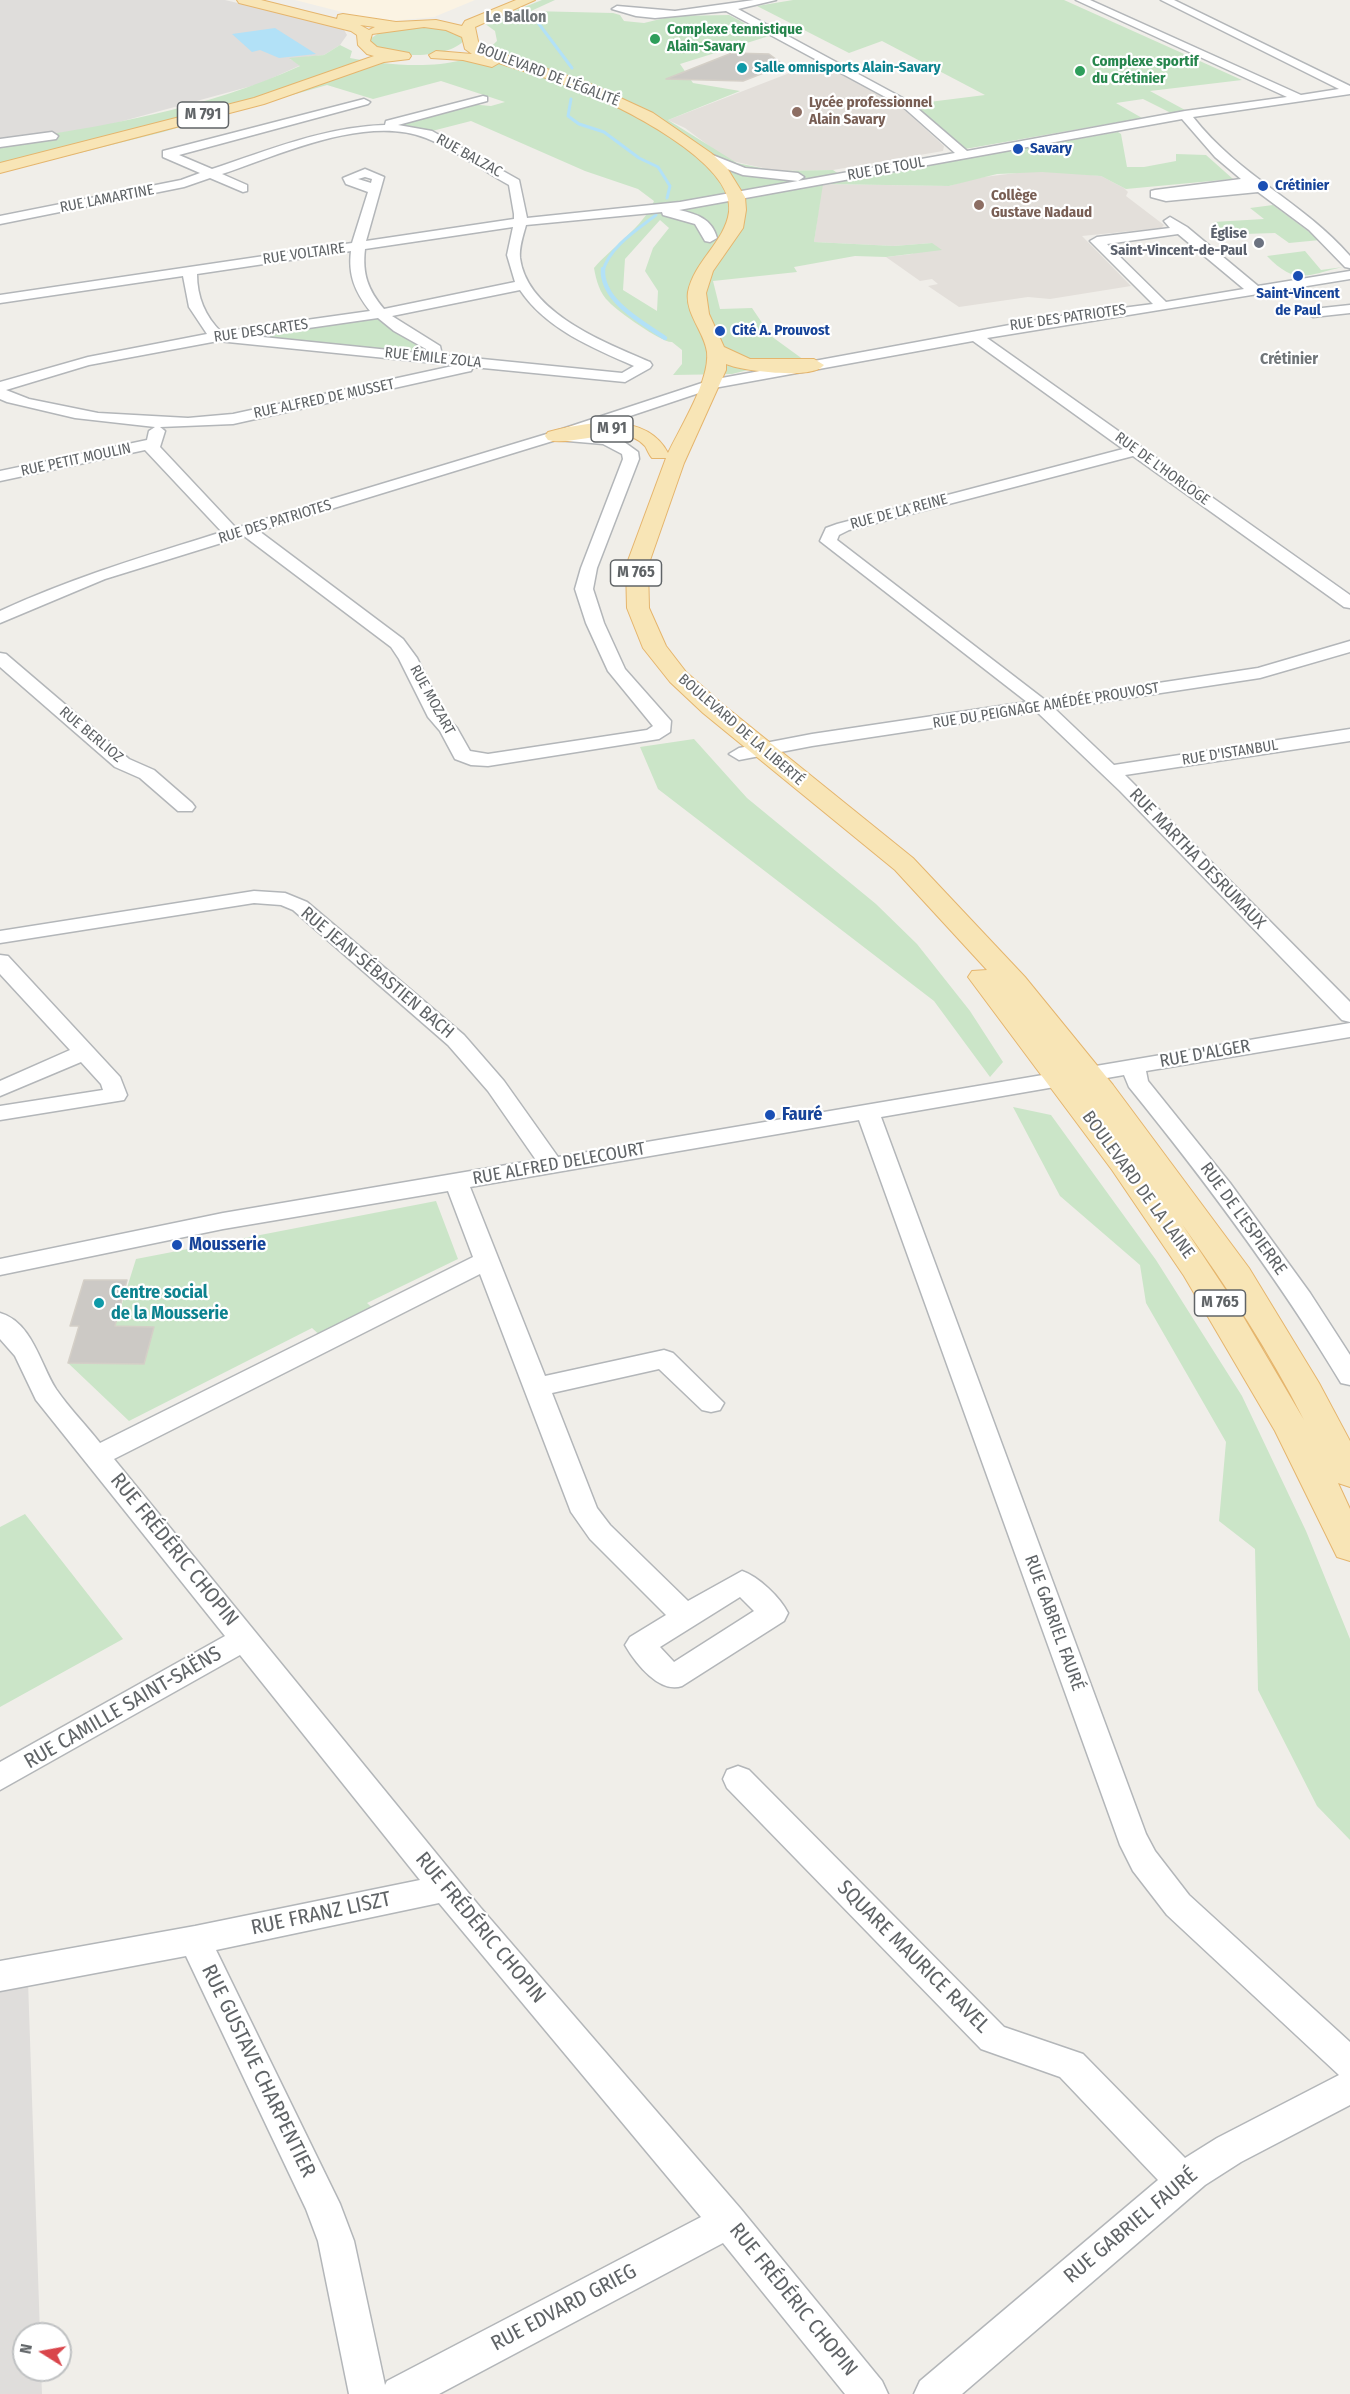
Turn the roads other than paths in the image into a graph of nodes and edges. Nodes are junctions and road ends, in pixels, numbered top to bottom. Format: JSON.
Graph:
{"nodes":[{"id":1,"x":244,"y":0,"type":"edge"},
{"id":2,"x":269,"y":0,"type":"edge"},
{"id":3,"x":510,"y":0,"type":"edge"},
{"id":4,"x":528,"y":0,"type":"edge"},
{"id":5,"x":771,"y":0,"type":"edge"},
{"id":6,"x":1081,"y":0,"type":"edge"},
{"id":7,"x":1166,"y":0,"type":"edge"},
{"id":8,"x":727,"y":8,"type":"junction"},
{"id":9,"x":617,"y":9,"type":"dead end"},
{"id":10,"x":424,"y":24,"type":"junction"},
{"id":11,"x":397,"y":26,"type":"junction"},
{"id":12,"x":469,"y":39,"type":"junction"},
{"id":13,"x":367,"y":43,"type":"junction"},
{"id":14,"x":436,"y":55,"type":"junction"},
{"id":15,"x":404,"y":56,"type":"junction"},
{"id":16,"x":1346,"y":91,"type":"edge"},
{"id":17,"x":1297,"y":97,"type":"junction"},
{"id":18,"x":483,"y":99,"type":"dead end"},
{"id":19,"x":364,"y":102,"type":"dead end"},
{"id":20,"x":328,"y":112,"type":"junction"},
{"id":21,"x":1185,"y":114,"type":"junction"},
{"id":22,"x":377,"y":129,"type":"junction"},
{"id":23,"x":247,"y":132,"type":"junction"},
{"id":24,"x":52,"y":136,"type":"dead end"},
{"id":25,"x":0,"y":143,"type":"edge"},
{"id":26,"x":286,"y":148,"type":"junction"},
{"id":27,"x":963,"y":153,"type":"junction"},
{"id":28,"x":705,"y":156,"type":"junction"},
{"id":29,"x":0,"y":161,"type":"edge"},
{"id":30,"x":0,"y":168,"type":"edge"},
{"id":31,"x":836,"y":174,"type":"junction"},
{"id":32,"x":213,"y":175,"type":"junction"},
{"id":33,"x":1256,"y":185,"type":"junction"},
{"id":34,"x":243,"y":188,"type":"dead end"},
{"id":35,"x":375,"y":191,"type":"dead end"},
{"id":36,"x":736,"y":194,"type":"junction"},
{"id":37,"x":717,"y":197,"type":"junction"},
{"id":38,"x":648,"y":210,"type":"junction"},
{"id":39,"x":609,"y":213,"type":"junction"},
{"id":40,"x":0,"y":220,"type":"edge"},
{"id":41,"x":521,"y":222,"type":"junction"},
{"id":42,"x":1182,"y":230,"type":"junction"},
{"id":43,"x":710,"y":238,"type":"junction"},
{"id":44,"x":358,"y":246,"type":"junction"},
{"id":45,"x":1350,"y":264,"type":"edge"},
{"id":46,"x":687,"y":266,"type":"dead end"},
{"id":47,"x":190,"y":271,"type":"junction"},
{"id":48,"x":1350,"y":275,"type":"edge"},
{"id":49,"x":524,"y":285,"type":"junction"},
{"id":50,"x":1257,"y":292,"type":"junction"},
{"id":51,"x":27,"y":295,"type":"junction"},
{"id":52,"x":0,"y":299,"type":"edge"},
{"id":53,"x":1162,"y":306,"type":"junction"},
{"id":54,"x":1347,"y":311,"type":"edge"},
{"id":55,"x":382,"y":313,"type":"junction"},
{"id":56,"x":1313,"y":313,"type":"dead end"},
{"id":57,"x":0,"y":314,"type":"edge"},
{"id":58,"x":974,"y":335,"type":"junction"},
{"id":59,"x":218,"y":337,"type":"junction"},
{"id":60,"x":717,"y":350,"type":"junction"},
{"id":61,"x":694,"y":351,"type":"dead end"},
{"id":62,"x":435,"y":358,"type":"junction"},
{"id":63,"x":847,"y":360,"type":"junction"},
{"id":64,"x":486,"y":364,"type":"junction"},
{"id":65,"x":645,"y":365,"type":"joint"},
{"id":66,"x":814,"y":365,"type":"junction"},
{"id":67,"x":0,"y":387,"type":"edge"},
{"id":68,"x":0,"y":393,"type":"edge"},
{"id":69,"x":696,"y":393,"type":"junction"},
{"id":70,"x":160,"y":423,"type":"junction"},
{"id":71,"x":555,"y":436,"type":"junction"},
{"id":72,"x":151,"y":444,"type":"junction"},
{"id":73,"x":1136,"y":450,"type":"junction"},
{"id":74,"x":659,"y":454,"type":"junction"},
{"id":75,"x":628,"y":467,"type":"junction"},
{"id":76,"x":0,"y":476,"type":"edge"},
{"id":77,"x":240,"y":532,"type":"junction"},
{"id":78,"x":615,"y":582,"type":"dead end"},
{"id":79,"x":1350,"y":603,"type":"edge"},
{"id":80,"x":617,"y":606,"type":"dead end"},
{"id":81,"x":0,"y":618,"type":"edge"},
{"id":82,"x":1350,"y":646,"type":"edge"},
{"id":83,"x":0,"y":658,"type":"edge"},
{"id":84,"x":1042,"y":706,"type":"junction"},
{"id":85,"x":1350,"y":735,"type":"edge"},
{"id":86,"x":751,"y":751,"type":"junction"},
{"id":87,"x":1110,"y":771,"type":"junction"},
{"id":88,"x":185,"y":807,"type":"dead end"},
{"id":89,"x":870,"y":863,"type":"joint"},
{"id":90,"x":904,"y":864,"type":"joint"},
{"id":91,"x":0,"y":937,"type":"edge"},
{"id":92,"x":0,"y":961,"type":"edge"},
{"id":93,"x":1350,"y":1014,"type":"edge"},
{"id":94,"x":1350,"y":1030,"type":"edge"},
{"id":95,"x":83,"y":1053,"type":"junction"},
{"id":96,"x":1134,"y":1066,"type":"junction"},
{"id":97,"x":1074,"y":1076,"type":"junction"},
{"id":98,"x":0,"y":1089,"type":"edge"},
{"id":99,"x":868,"y":1112,"type":"junction"},
{"id":100,"x":0,"y":1113,"type":"edge"},
{"id":101,"x":552,"y":1166,"type":"junction"},
{"id":102,"x":456,"y":1181,"type":"junction"},
{"id":103,"x":59,"y":1256,"type":"junction"},
{"id":104,"x":488,"y":1260,"type":"junction"},
{"id":105,"x":0,"y":1267,"type":"edge"},
{"id":106,"x":0,"y":1275,"type":"edge"},
{"id":107,"x":0,"y":1323,"type":"edge"},
{"id":108,"x":1350,"y":1376,"type":"edge"},
{"id":109,"x":538,"y":1387,"type":"junction"},
{"id":110,"x":711,"y":1404,"type":"dead end"},
{"id":111,"x":98,"y":1456,"type":"junction"},
{"id":112,"x":1350,"y":1474,"type":"edge"},
{"id":113,"x":1350,"y":1547,"type":"edge"},
{"id":114,"x":686,"y":1617,"type":"dead end"},
{"id":115,"x":245,"y":1638,"type":"junction"},
{"id":116,"x":0,"y":1778,"type":"edge"},
{"id":117,"x":738,"y":1779,"type":"dead end"},
{"id":118,"x":446,"y":1888,"type":"junction"},
{"id":119,"x":195,"y":1940,"type":"junction"},
{"id":120,"x":0,"y":1976,"type":"edge"},
{"id":121,"x":1350,"y":2064,"type":"edge"},
{"id":122,"x":1350,"y":2087,"type":"edge"},
{"id":123,"x":1183,"y":2181,"type":"junction"},
{"id":124,"x":727,"y":2220,"type":"junction"},
{"id":125,"x":368,"y":2394,"type":"edge"},
{"id":126,"x":400,"y":2394,"type":"edge"},
{"id":127,"x":869,"y":2394,"type":"edge"},
{"id":128,"x":933,"y":2394,"type":"edge"}],
"edges":[{"from":1,"to":13,"type":"main road"},
{"from":2,"to":11,"type":"main road"},
{"from":3,"to":10,"type":"main road"},
{"from":4,"to":12,"type":"main road"},
{"from":5,"to":8,"type":"street"},
{"from":6,"to":17,"type":"street"},
{"from":7,"to":16,"type":"street"},
{"from":8,"to":9,"type":"street"},
{"from":8,"to":27,"type":"street"},
{"from":10,"to":11,"type":"main road","name":"BOULEVARD DE L'ÉGALITÉ"},
{"from":10,"to":12,"type":"main road","name":"BOULEVARD DE L'ÉGALITÉ"},
{"from":11,"to":13,"type":"main road","name":"BOULEVARD DE L'ÉGALITÉ"},
{"from":12,"to":14,"type":"main road","name":"BOULEVARD DE L'ÉGALITÉ"},
{"from":12,"to":28,"type":"main road","name":"BOULEVARD DE L'ÉGALITÉ"},
{"from":13,"to":15,"type":"main road","name":"BOULEVARD DE L'ÉGALITÉ"},
{"from":13,"to":29,"type":"main road","number":"M 791"},
{"from":14,"to":15,"type":"main road","name":"BOULEVARD DE L'ÉGALITÉ"},
{"from":14,"to":37,"type":"main road","name":"BOULEVARD DE L'ÉGALITÉ"},
{"from":15,"to":30,"type":"main road","number":"M 791"},
{"from":16,"to":17,"type":"street","name":"RUE DE TOUL"},
{"from":17,"to":21,"type":"street","name":"RUE DE TOUL"},
{"from":18,"to":22,"type":"street"},
{"from":19,"to":20,"type":"street"},
{"from":20,"to":22,"type":"street"},
{"from":20,"to":23,"type":"street"},
{"from":21,"to":27,"type":"street","name":"RUE DE TOUL"},
{"from":21,"to":33,"type":"street"},
{"from":22,"to":26,"type":"street","name":"RUE BALZAC"},
{"from":22,"to":41,"type":"street","name":"RUE BALZAC"},
{"from":23,"to":26,"type":"street"},
{"from":23,"to":32,"type":"street"},
{"from":24,"to":25,"type":"street"},
{"from":26,"to":32,"type":"street","name":"RUE BALZAC"},
{"from":27,"to":31,"type":"street","name":"RUE DE TOUL"},
{"from":27,"to":36,"type":"street","name":"RUE DE TOUL"},
{"from":28,"to":31,"type":"street","name":"RUE DE TOUL"},
{"from":28,"to":36,"type":"main road","name":"BOULEVARD DE L'ÉGALITÉ"},
{"from":31,"to":36,"type":"street","name":"RUE DE TOUL"},
{"from":32,"to":34,"type":"street"},
{"from":32,"to":40,"type":"street","name":"RUE LAMARTINE"},
{"from":33,"to":42,"type":"street"},
{"from":33,"to":45,"type":"street"},
{"from":35,"to":44,"type":"street"},
{"from":36,"to":37,"type":"street","name":"RUE VOLTAIRE"},
{"from":36,"to":60,"type":"main road"},
{"from":37,"to":38,"type":"street","name":"RUE VOLTAIRE"},
{"from":37,"to":39,"type":"street","name":"RUE VOLTAIRE"},
{"from":37,"to":43,"type":"main road"},
{"from":38,"to":39,"type":"street","name":"RUE VOLTAIRE"},
{"from":38,"to":43,"type":"street"},
{"from":39,"to":41,"type":"street","name":"RUE VOLTAIRE"},
{"from":41,"to":44,"type":"street","name":"RUE VOLTAIRE"},
{"from":41,"to":49,"type":"street","name":"RUE BALZAC"},
{"from":42,"to":50,"type":"street"},
{"from":42,"to":53,"type":"street"},
{"from":43,"to":46,"type":"main road"},
{"from":44,"to":47,"type":"street","name":"RUE VOLTAIRE"},
{"from":44,"to":55,"type":"street"},
{"from":47,"to":51,"type":"street","name":"RUE VOLTAIRE"},
{"from":47,"to":59,"type":"street"},
{"from":48,"to":50,"type":"street","name":"RUE DES PATRIOTES","number":"M 91"},
{"from":49,"to":55,"type":"street","name":"RUE DESCARTES"},
{"from":49,"to":65,"type":"street","name":"RUE BALZAC"},
{"from":50,"to":53,"type":"street","name":"RUE DES PATRIOTES","number":"M 91"},
{"from":51,"to":52,"type":"street","name":"RUE VOLTAIRE"},
{"from":51,"to":57,"type":"street"},
{"from":53,"to":58,"type":"street","name":"RUE DES PATRIOTES","number":"M 91"},
{"from":54,"to":56,"type":"street"},
{"from":55,"to":59,"type":"street","name":"RUE DESCARTES"},
{"from":55,"to":62,"type":"street"},
{"from":58,"to":63,"type":"street","name":"RUE DES PATRIOTES","number":"M 91"},
{"from":58,"to":73,"type":"street","name":"RUE DE L'HORLOGE"},
{"from":59,"to":62,"type":"street","name":"RUE ÉMILE ZOLA"},
{"from":59,"to":67,"type":"street","name":"RUE DESCARTES"},
{"from":60,"to":66,"type":"main road","number":"M 91"},
{"from":60,"to":69,"type":"main road","number":"M 765"},
{"from":61,"to":69,"type":"main road","number":"M 765"},
{"from":62,"to":64,"type":"street","name":"RUE ÉMILE ZOLA"},
{"from":63,"to":66,"type":"street","name":"RUE DES PATRIOTES","number":"M 91"},
{"from":63,"to":69,"type":"street","name":"RUE DES PATRIOTES","number":"M 91"},
{"from":64,"to":65,"type":"street","name":"RUE ÉMILE ZOLA"},
{"from":64,"to":70,"type":"street","name":"RUE ALFRED DE MUSSET"},
{"from":66,"to":69,"type":"street","name":"RUE DES PATRIOTES","number":"M 91"},
{"from":68,"to":70,"type":"street","name":"RUE ALFRED DE MUSSET"},
{"from":69,"to":71,"type":"street","name":"RUE DES PATRIOTES","number":"M 91"},
{"from":69,"to":74,"type":"main road","number":"M 765"},
{"from":69,"to":86,"type":"main road","name":"BOULEVARD DE LA LIBERTÉ","number":"M 765"},
{"from":70,"to":72,"type":"street"},
{"from":71,"to":74,"type":"main road","number":"M 91"},
{"from":71,"to":75,"type":"street"},
{"from":71,"to":77,"type":"street","name":"RUE DES PATRIOTES","number":"M 91"},
{"from":72,"to":76,"type":"street","name":"RUE PETIT MOULIN"},
{"from":72,"to":77,"type":"street"},
{"from":73,"to":79,"type":"street","name":"RUE DE L'HORLOGE"},
{"from":73,"to":84,"type":"street","name":"RUE DE LA REINE"},
{"from":74,"to":75,"type":"street"},
{"from":74,"to":78,"type":"main road","number":"M 765"},
{"from":75,"to":77,"type":"street","name":"RUE MOZART"},
{"from":77,"to":81,"type":"street","name":"RUE DES PATRIOTES","number":"M 91"},
{"from":80,"to":86,"type":"main road","name":"BOULEVARD DE LA LIBERTÉ","number":"M 765"},
{"from":82,"to":84,"type":"street","name":"RUE DU PEIGNAGE AMÉDÉE PROUVOST"},
{"from":83,"to":88,"type":"street","name":"RUE BERLIOZ"},
{"from":84,"to":86,"type":"street","name":"RUE DU PEIGNAGE AMÉDÉE PROUVOST"},
{"from":84,"to":87,"type":"street","name":"RUE MARTHA DESRUMAUX"},
{"from":85,"to":87,"type":"street","name":"RUE D'ISTANBUL"},
{"from":86,"to":89,"type":"main road","name":"BOULEVARD DE LA LIBERTÉ","number":"M 765"},
{"from":86,"to":90,"type":"main road","name":"BOULEVARD DE LA LIBERTÉ","number":"M 765"},
{"from":87,"to":93,"type":"street","name":"RUE MARTHA DESRUMAUX"},
{"from":89,"to":97,"type":"main road","name":"BOULEVARD DE LA LAINE","number":"M 765"},
{"from":90,"to":97,"type":"main road","name":"BOULEVARD DE LA LAINE","number":"M 765"},
{"from":91,"to":101,"type":"street","name":"RUE JEAN-SÉBASTIEN BACH"},
{"from":92,"to":95,"type":"street"},
{"from":94,"to":96,"type":"street","name":"RUE D'ALGER"},
{"from":95,"to":98,"type":"street"},
{"from":95,"to":100,"type":"street"},
{"from":96,"to":97,"type":"street","name":"RUE D'ALGER"},
{"from":96,"to":108,"type":"street","name":"RUE DE L'ESPIERRE"},
{"from":97,"to":99,"type":"street","name":"RUE ALFRED DELECOURT"},
{"from":97,"to":112,"type":"main road","name":"BOULEVARD DE LA LAINE","number":"M 765"},
{"from":97,"to":113,"type":"main road","name":"BOULEVARD DE LA LAINE","number":"M 765"},
{"from":99,"to":101,"type":"street","name":"RUE ALFRED DELECOURT"},
{"from":99,"to":121,"type":"street","name":"RUE GABRIEL FAURÉ"},
{"from":101,"to":102,"type":"street","name":"RUE ALFRED DELECOURT"},
{"from":102,"to":103,"type":"street","name":"RUE ALFRED DELECOURT"},
{"from":102,"to":104,"type":"street"},
{"from":103,"to":105,"type":"street","name":"RUE ALFRED DELECOURT"},
{"from":103,"to":106,"type":"street","name":"RUE ALFRED DELECOURT"},
{"from":104,"to":109,"type":"street"},
{"from":104,"to":111,"type":"street","name":"RUE FRÉDÉRIC CHOPIN"},
{"from":107,"to":111,"type":"street","name":"RUE FRÉDÉRIC CHOPIN"},
{"from":109,"to":110,"type":"street"},
{"from":109,"to":114,"type":"street"},
{"from":111,"to":115,"type":"street","name":"RUE FRÉDÉRIC CHOPIN"},
{"from":115,"to":116,"type":"street","name":"RUE CAMILLE SAINT-SAËNS"},
{"from":115,"to":118,"type":"street","name":"RUE FRÉDÉRIC CHOPIN"},
{"from":117,"to":123,"type":"street","name":"SQUARE MAURICE RAVEL"},
{"from":118,"to":119,"type":"street","name":"RUE FRANZ LISZT"},
{"from":118,"to":124,"type":"street","name":"RUE FRÉDÉRIC CHOPIN"},
{"from":119,"to":120,"type":"street"},
{"from":119,"to":125,"type":"street","name":"RUE GUSTAVE CHARPENTIER"},
{"from":122,"to":123,"type":"street","name":"RUE GABRIEL FAURÉ"},
{"from":123,"to":128,"type":"street","name":"RUE GABRIEL FAURÉ"},
{"from":124,"to":126,"type":"street","name":"RUE EDVARD GRIEG"},
{"from":124,"to":127,"type":"street","name":"RUE FRÉDÉRIC CHOPIN"}]}
